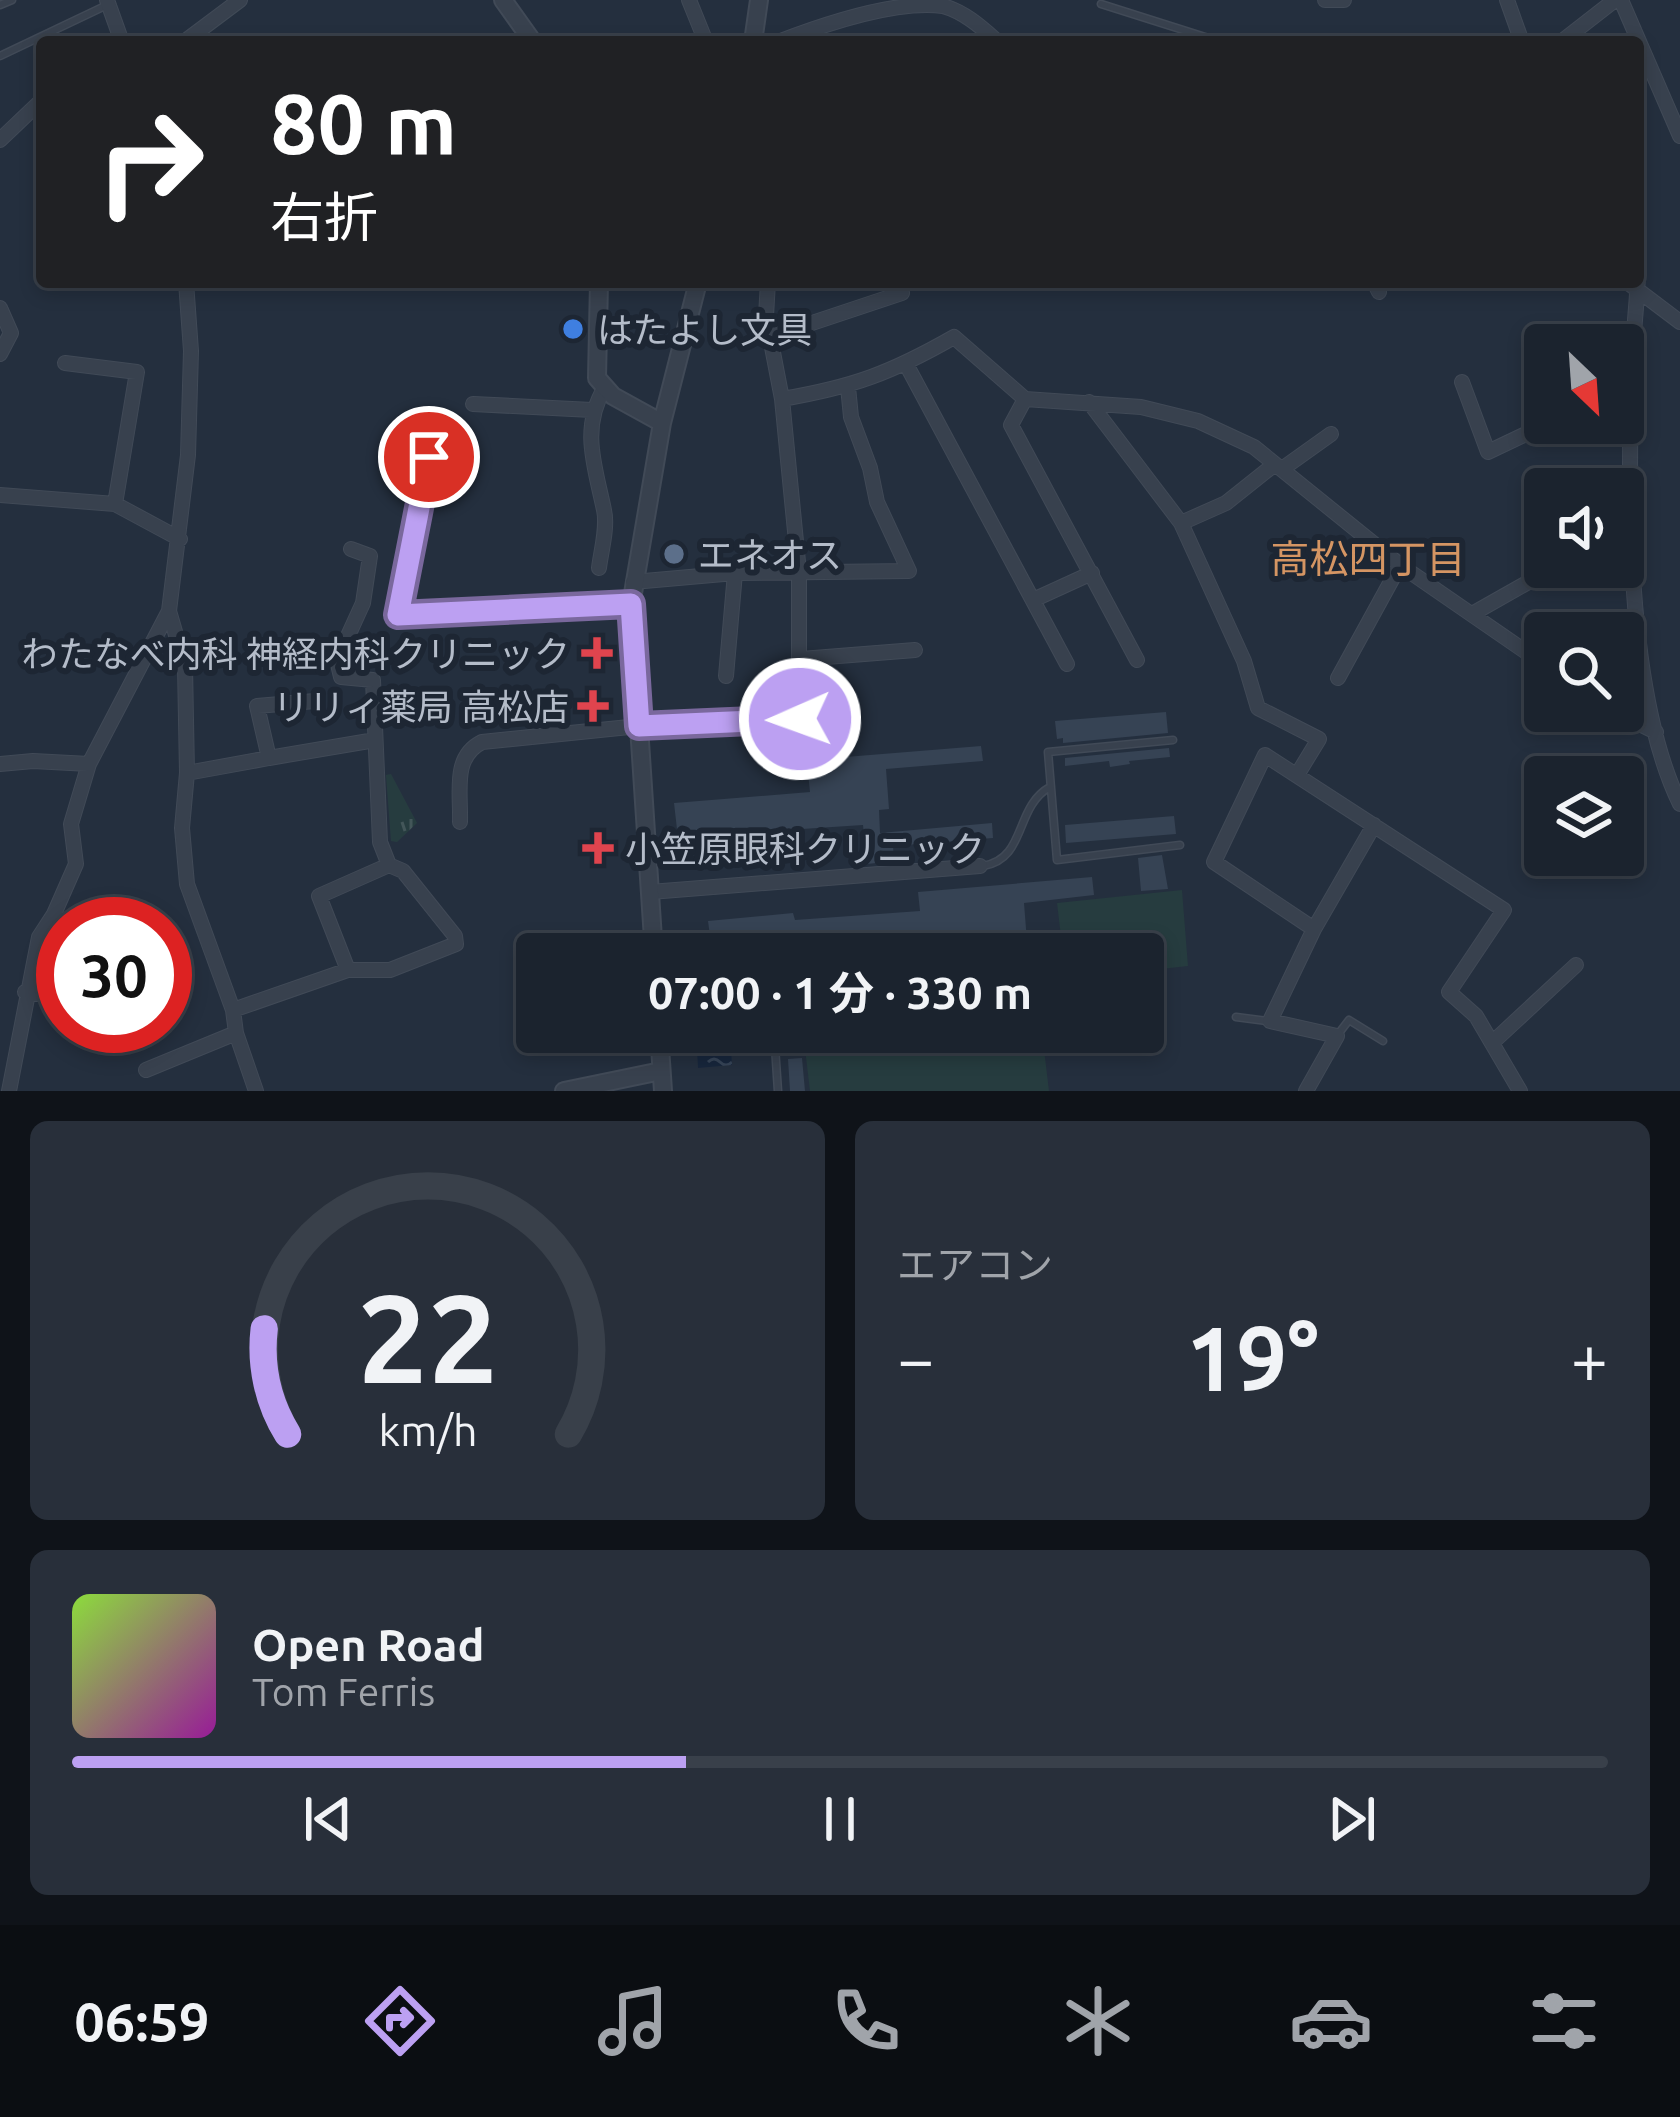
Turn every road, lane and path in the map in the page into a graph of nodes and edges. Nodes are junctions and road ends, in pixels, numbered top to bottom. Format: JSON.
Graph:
{"nodes":[{"id":1,"x":12,"y":0,"type":"edge"},
{"id":2,"x":240,"y":0,"type":"edge"},
{"id":3,"x":503,"y":0,"type":"edge"},
{"id":4,"x":689,"y":0,"type":"edge"},
{"id":5,"x":759,"y":0,"type":"edge"},
{"id":6,"x":1325,"y":0,"type":"edge"},
{"id":7,"x":1344,"y":0,"type":"edge"},
{"id":8,"x":1507,"y":0,"type":"edge"},
{"id":9,"x":1618,"y":0,"type":"edge"},
{"id":10,"x":107,"y":3,"type":"edge"},
{"id":11,"x":1101,"y":4,"type":"dead end"},
{"id":12,"x":0,"y":5,"type":"edge"},
{"id":13,"x":40,"y":36,"type":"edge"},
{"id":14,"x":120,"y":36,"type":"edge"},
{"id":15,"x":198,"y":36,"type":"edge"},
{"id":16,"x":529,"y":36,"type":"edge"},
{"id":17,"x":704,"y":36,"type":"edge"},
{"id":18,"x":754,"y":36,"type":"edge"},
{"id":19,"x":794,"y":36,"type":"edge"},
{"id":20,"x":991,"y":36,"type":"edge"},
{"id":21,"x":1202,"y":36,"type":"edge"},
{"id":22,"x":1519,"y":36,"type":"edge"},
{"id":23,"x":1569,"y":36,"type":"edge"},
{"id":24,"x":1635,"y":36,"type":"edge"},
{"id":25,"x":36,"y":38,"type":"edge"},
{"id":26,"x":1644,"y":55,"type":"edge"},
{"id":27,"x":0,"y":56,"type":"edge"},
{"id":28,"x":36,"y":106,"type":"edge"},
{"id":29,"x":1678,"y":128,"type":"edge"},
{"id":30,"x":0,"y":140,"type":"edge"},
{"id":31,"x":186,"y":288,"type":"edge"},
{"id":32,"x":599,"y":288,"type":"edge"},
{"id":33,"x":696,"y":288,"type":"edge"},
{"id":34,"x":768,"y":288,"type":"edge"},
{"id":35,"x":1633,"y":288,"type":"edge"},
{"id":36,"x":1636,"y":288,"type":"edge"},
{"id":37,"x":902,"y":293,"type":"dead end"},
{"id":38,"x":0,"y":308,"type":"edge"},
{"id":39,"x":1680,"y":322,"type":"edge"},
{"id":40,"x":1631,"y":324,"type":"edge"},
{"id":41,"x":770,"y":338,"type":"junction"},
{"id":42,"x":0,"y":354,"type":"edge"},
{"id":43,"x":65,"y":363,"type":"dead end"},
{"id":44,"x":906,"y":364,"type":"junction"},
{"id":45,"x":1462,"y":382,"type":"dead end"},
{"id":46,"x":605,"y":387,"type":"junction"},
{"id":47,"x":848,"y":388,"type":"junction"},
{"id":48,"x":782,"y":399,"type":"junction"},
{"id":49,"x":1025,"y":399,"type":"junction"},
{"id":50,"x":1089,"y":402,"type":"junction"},
{"id":51,"x":473,"y":404,"type":"dead end"},
{"id":52,"x":592,"y":410,"type":"junction"},
{"id":53,"x":662,"y":423,"type":"junction"},
{"id":54,"x":1331,"y":434,"type":"dead end"},
{"id":55,"x":1524,"y":435,"type":"edge"},
{"id":56,"x":429,"y":457,"type":"dead end"},
{"id":57,"x":1278,"y":467,"type":"junction"},
{"id":58,"x":0,"y":495,"type":"edge"},
{"id":59,"x":115,"y":504,"type":"junction"},
{"id":60,"x":1181,"y":523,"type":"junction"},
{"id":61,"x":179,"y":538,"type":"junction"},
{"id":62,"x":351,"y":549,"type":"dead end"},
{"id":63,"x":1400,"y":565,"type":"junction"},
{"id":64,"x":599,"y":568,"type":"dead end"},
{"id":65,"x":799,"y":572,"type":"junction"},
{"id":66,"x":735,"y":573,"type":"junction"},
{"id":67,"x":1091,"y":573,"type":"junction"},
{"id":68,"x":634,"y":582,"type":"junction"},
{"id":69,"x":1524,"y":585,"type":"edge"},
{"id":70,"x":1634,"y":588,"type":"edge"},
{"id":71,"x":1033,"y":600,"type":"junction"},
{"id":72,"x":631,"y":604,"type":"junction"},
{"id":73,"x":169,"y":611,"type":"junction"},
{"id":74,"x":1472,"y":614,"type":"junction"},
{"id":75,"x":915,"y":650,"type":"dead end"},
{"id":76,"x":1524,"y":650,"type":"edge"},
{"id":77,"x":801,"y":659,"type":"junction"},
{"id":78,"x":1137,"y":660,"type":"dead end"},
{"id":79,"x":1067,"y":664,"type":"dead end"},
{"id":80,"x":726,"y":676,"type":"dead end"},
{"id":81,"x":1338,"y":677,"type":"dead end"},
{"id":82,"x":315,"y":700,"type":"dead end"},
{"id":83,"x":639,"y":726,"type":"junction"},
{"id":84,"x":1644,"y":726,"type":"edge"},
{"id":85,"x":1656,"y":732,"type":"junction"},
{"id":86,"x":375,"y":740,"type":"junction"},
{"id":87,"x":1173,"y":740,"type":"dead end"},
{"id":88,"x":268,"y":758,"type":"junction"},
{"id":89,"x":0,"y":764,"type":"edge"},
{"id":90,"x":89,"y":764,"type":"junction"},
{"id":91,"x":187,"y":772,"type":"junction"},
{"id":92,"x":1298,"y":775,"type":"junction"},
{"id":93,"x":1050,"y":787,"type":"junction"},
{"id":94,"x":1680,"y":804,"type":"edge"},
{"id":95,"x":460,"y":822,"type":"dead end"},
{"id":96,"x":1374,"y":825,"type":"junction"},
{"id":97,"x":1180,"y":845,"type":"dead end"},
{"id":98,"x":389,"y":865,"type":"junction"},
{"id":99,"x":980,"y":866,"type":"joint"},
{"id":100,"x":650,"y":892,"type":"junction"},
{"id":101,"x":1314,"y":929,"type":"junction"},
{"id":102,"x":653,"y":933,"type":"edge"},
{"id":103,"x":1576,"y":965,"type":"dead end"},
{"id":104,"x":348,"y":970,"type":"junction"},
{"id":105,"x":25,"y":992,"type":"junction"},
{"id":106,"x":36,"y":993,"type":"edge"},
{"id":107,"x":233,"y":1010,"type":"junction"},
{"id":108,"x":1236,"y":1017,"type":"dead end"},
{"id":109,"x":1270,"y":1021,"type":"junction"},
{"id":110,"x":0,"y":1030,"type":"edge"},
{"id":111,"x":17,"y":1032,"type":"junction"},
{"id":112,"x":236,"y":1034,"type":"junction"},
{"id":113,"x":1336,"y":1036,"type":"junction"},
{"id":114,"x":1383,"y":1040,"type":"dead end"},
{"id":115,"x":1493,"y":1042,"type":"junction"},
{"id":116,"x":660,"y":1053,"type":"edge"},
{"id":117,"x":775,"y":1053,"type":"edge"},
{"id":118,"x":146,"y":1070,"type":"dead end"},
{"id":119,"x":661,"y":1071,"type":"junction"},
{"id":120,"x":9,"y":1091,"type":"edge"},
{"id":121,"x":256,"y":1091,"type":"edge"},
{"id":122,"x":564,"y":1091,"type":"edge"},
{"id":123,"x":662,"y":1091,"type":"edge"},
{"id":124,"x":778,"y":1091,"type":"edge"},
{"id":125,"x":1306,"y":1091,"type":"edge"},
{"id":126,"x":1520,"y":1091,"type":"edge"}],
"edges":[{"from":1,"to":12,"type":"lane"},
{"from":2,"to":15,"type":"street"},
{"from":3,"to":16,"type":"street"},
{"from":4,"to":17,"type":"street"},
{"from":5,"to":18,"type":"street"},
{"from":6,"to":7,"type":"street"},
{"from":8,"to":22,"type":"street"},
{"from":9,"to":23,"type":"street"},
{"from":9,"to":24,"type":"street"},
{"from":10,"to":13,"type":"lane"},
{"from":10,"to":14,"type":"street"},
{"from":11,"to":21,"type":"lane"},
{"from":19,"to":20,"type":"street"},
{"from":25,"to":27,"type":"lane"},
{"from":26,"to":29,"type":"street"},
{"from":28,"to":30,"type":"street"},
{"from":31,"to":61,"type":"street"},
{"from":32,"to":46,"type":"street"},
{"from":33,"to":53,"type":"street"},
{"from":34,"to":41,"type":"street"},
{"from":35,"to":40,"type":"street"},
{"from":36,"to":39,"type":"street"},
{"from":37,"to":41,"type":"street"},
{"from":38,"to":42,"type":"street"},
{"from":41,"to":48,"type":"street"},
{"from":43,"to":59,"type":"street"},
{"from":44,"to":47,"type":"street"},
{"from":44,"to":49,"type":"street"},
{"from":44,"to":71,"type":"street"},
{"from":45,"to":55,"type":"street"},
{"from":46,"to":52,"type":"street"},
{"from":46,"to":53,"type":"street"},
{"from":47,"to":48,"type":"street"},
{"from":47,"to":65,"type":"street"},
{"from":48,"to":65,"type":"street"},
{"from":49,"to":50,"type":"street"},
{"from":49,"to":67,"type":"street"},
{"from":50,"to":57,"type":"street"},
{"from":50,"to":60,"type":"street"},
{"from":51,"to":52,"type":"street"},
{"from":52,"to":64,"type":"street"},
{"from":53,"to":68,"type":"street"},
{"from":54,"to":57,"type":"street"},
{"from":56,"to":72,"type":"street"},
{"from":57,"to":60,"type":"street"},
{"from":57,"to":63,"type":"street"},
{"from":58,"to":59,"type":"street"},
{"from":59,"to":61,"type":"street"},
{"from":60,"to":92,"type":"street"},
{"from":61,"to":73,"type":"street"},
{"from":62,"to":86,"type":"street"},
{"from":63,"to":74,"type":"street"},
{"from":63,"to":81,"type":"street"},
{"from":65,"to":66,"type":"street"},
{"from":65,"to":77,"type":"street"},
{"from":66,"to":68,"type":"street"},
{"from":66,"to":80,"type":"street"},
{"from":67,"to":71,"type":"street"},
{"from":67,"to":78,"type":"street"},
{"from":68,"to":72,"type":"street"},
{"from":69,"to":74,"type":"street"},
{"from":70,"to":85,"type":"street"},
{"from":71,"to":79,"type":"street"},
{"from":72,"to":83,"type":"street"},
{"from":73,"to":90,"type":"street"},
{"from":73,"to":91,"type":"street"},
{"from":74,"to":76,"type":"street"},
{"from":75,"to":77,"type":"street"},
{"from":77,"to":83,"type":"street"},
{"from":82,"to":88,"type":"street"},
{"from":83,"to":95,"type":"street"},
{"from":83,"to":100,"type":"street"},
{"from":84,"to":85,"type":"street"},
{"from":85,"to":94,"type":"street"},
{"from":86,"to":88,"type":"street"},
{"from":86,"to":98,"type":"street"},
{"from":87,"to":93,"type":"lane"},
{"from":88,"to":91,"type":"street"},
{"from":89,"to":90,"type":"street"},
{"from":90,"to":105,"type":"street"},
{"from":91,"to":107,"type":"street"},
{"from":92,"to":96,"type":"street"},
{"from":92,"to":101,"type":"street"},
{"from":93,"to":97,"type":"lane"},
{"from":93,"to":99,"type":"lane"},
{"from":96,"to":101,"type":"street"},
{"from":96,"to":115,"type":"street"},
{"from":98,"to":104,"type":"street"},
{"from":98,"to":104,"type":"street"},
{"from":99,"to":100,"type":"street"},
{"from":100,"to":102,"type":"street"},
{"from":101,"to":109,"type":"street"},
{"from":103,"to":115,"type":"street"},
{"from":104,"to":107,"type":"street"},
{"from":105,"to":106,"type":"street"},
{"from":105,"to":111,"type":"street"},
{"from":107,"to":112,"type":"street"},
{"from":108,"to":109,"type":"lane"},
{"from":109,"to":113,"type":"street"},
{"from":110,"to":111,"type":"street"},
{"from":111,"to":120,"type":"street"},
{"from":112,"to":118,"type":"street"},
{"from":112,"to":121,"type":"street"},
{"from":113,"to":114,"type":"lane"},
{"from":113,"to":125,"type":"street"},
{"from":115,"to":126,"type":"street"},
{"from":116,"to":119,"type":"street"},
{"from":117,"to":124,"type":"lane"},
{"from":119,"to":122,"type":"street"},
{"from":119,"to":123,"type":"street"}]}
